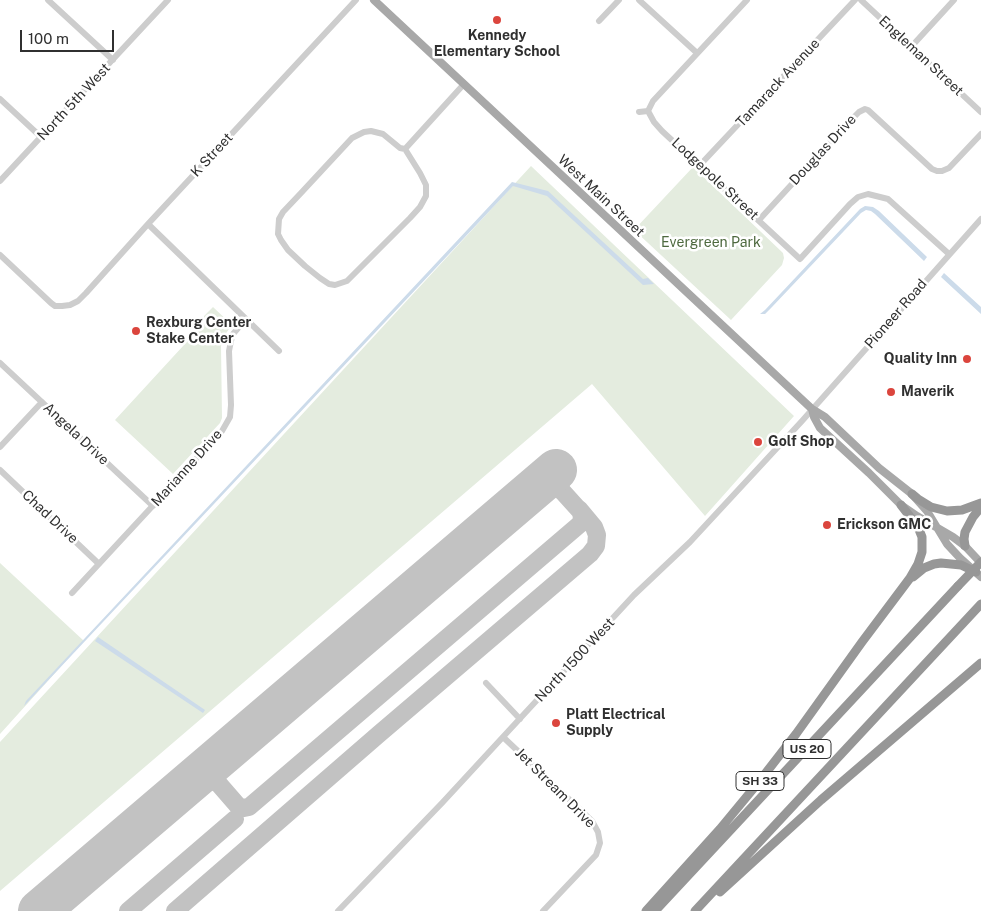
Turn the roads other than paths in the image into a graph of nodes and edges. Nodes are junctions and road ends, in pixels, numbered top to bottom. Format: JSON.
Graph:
{"nodes":[{"id":1,"x":48,"y":0,"type":"edge"},
{"id":2,"x":168,"y":0,"type":"edge"},
{"id":3,"x":356,"y":0,"type":"edge"},
{"id":4,"x":374,"y":0,"type":"edge"},
{"id":5,"x":619,"y":0,"type":"edge"},
{"id":6,"x":639,"y":0,"type":"edge"},
{"id":7,"x":747,"y":0,"type":"edge"},
{"id":8,"x":855,"y":0,"type":"edge"},
{"id":9,"x":861,"y":0,"type":"edge"},
{"id":10,"x":954,"y":0,"type":"edge"},
{"id":11,"x":599,"y":21,"type":"dead end"},
{"id":12,"x":911,"y":47,"type":"junction"},
{"id":13,"x":697,"y":53,"type":"junction"},
{"id":14,"x":112,"y":60,"type":"junction"},
{"id":15,"x":464,"y":84,"type":"junction"},
{"id":16,"x":0,"y":99,"type":"edge"},
{"id":17,"x":648,"y":111,"type":"junction"},
{"id":18,"x":639,"y":112,"type":"dead end"},
{"id":19,"x":981,"y":112,"type":"edge"},
{"id":20,"x":981,"y":134,"type":"edge"},
{"id":21,"x":41,"y":137,"type":"junction"},
{"id":22,"x":405,"y":149,"type":"junction"},
{"id":23,"x":700,"y":165,"type":"junction"},
{"id":24,"x":0,"y":182,"type":"edge"},
{"id":25,"x":981,"y":219,"type":"edge"},
{"id":26,"x":759,"y":220,"type":"junction"},
{"id":27,"x":148,"y":224,"type":"junction"},
{"id":28,"x":0,"y":254,"type":"edge"},
{"id":29,"x":949,"y":254,"type":"junction"},
{"id":30,"x":246,"y":319,"type":"junction"},
{"id":31,"x":280,"y":351,"type":"dead end"},
{"id":32,"x":0,"y":363,"type":"edge"},
{"id":33,"x":42,"y":402,"type":"junction"},
{"id":34,"x":812,"y":409,"type":"junction"},
{"id":35,"x":0,"y":446,"type":"edge"},
{"id":36,"x":0,"y":470,"type":"edge"},
{"id":37,"x":912,"y":494,"type":"junction"},
{"id":38,"x":901,"y":505,"type":"junction"},
{"id":39,"x":981,"y":505,"type":"edge"},
{"id":40,"x":152,"y":506,"type":"junction"},
{"id":41,"x":936,"y":526,"type":"junction"},
{"id":42,"x":965,"y":546,"type":"junction"},
{"id":43,"x":981,"y":562,"type":"edge"},
{"id":44,"x":99,"y":564,"type":"junction"},
{"id":45,"x":979,"y":574,"type":"edge"},
{"id":46,"x":905,"y":584,"type":"junction"},
{"id":47,"x":72,"y":593,"type":"dead end"},
{"id":48,"x":980,"y":605,"type":"edge"},
{"id":49,"x":981,"y":664,"type":"edge"},
{"id":50,"x":486,"y":683,"type":"dead end"},
{"id":51,"x":520,"y":719,"type":"junction"},
{"id":52,"x":504,"y":737,"type":"junction"},
{"id":53,"x":338,"y":911,"type":"edge"},
{"id":54,"x":543,"y":911,"type":"edge"},
{"id":55,"x":646,"y":911,"type":"edge"},
{"id":56,"x":655,"y":911,"type":"edge"},
{"id":57,"x":697,"y":911,"type":"edge"}],
"edges":[{"from":1,"to":14,"type":"street"},
{"from":2,"to":14,"type":"street","name":"North 5th West"},
{"from":3,"to":27,"type":"street","name":"K Street"},
{"from":4,"to":15,"type":"main road","name":"West Main Street"},
{"from":5,"to":11,"type":"street"},
{"from":6,"to":13,"type":"street"},
{"from":7,"to":13,"type":"street"},
{"from":8,"to":23,"type":"street","name":"Tamarack Avenue"},
{"from":9,"to":12,"type":"street","name":"Engleman Street"},
{"from":10,"to":12,"type":"street"},
{"from":12,"to":19,"type":"street","name":"Engleman Street"},
{"from":13,"to":17,"type":"street"},
{"from":14,"to":21,"type":"street","name":"North 5th West"},
{"from":15,"to":22,"type":"street"},
{"from":15,"to":34,"type":"main road","name":"West Main Street"},
{"from":16,"to":21,"type":"street"},
{"from":17,"to":18,"type":"street"},
{"from":17,"to":23,"type":"street","name":"Lodgepole Street"},
{"from":20,"to":26,"type":"street","name":"Douglas Drive"},
{"from":21,"to":24,"type":"street","name":"North 5th West"},
{"from":22,"to":22,"type":"street"},
{"from":23,"to":26,"type":"street","name":"Lodgepole Street"},
{"from":25,"to":29,"type":"street","name":"Pioneer Road"},
{"from":26,"to":29,"type":"street","name":"Lodgepole Street"},
{"from":27,"to":28,"type":"street","name":"K Street"},
{"from":27,"to":30,"type":"street"},
{"from":29,"to":34,"type":"street","name":"Pioneer Road"},
{"from":30,"to":31,"type":"street"},
{"from":30,"to":40,"type":"street","name":"Marianne Drive"},
{"from":32,"to":33,"type":"street","name":"Angela Drive"},
{"from":33,"to":35,"type":"street"},
{"from":33,"to":40,"type":"street","name":"Angela Drive"},
{"from":34,"to":37,"type":"main road","name":"West Main Street"},
{"from":34,"to":38,"type":"main road","name":"West Main Street"},
{"from":34,"to":51,"type":"street","name":"North 1500 West"},
{"from":36,"to":44,"type":"street","name":"Chad Drive"},
{"from":37,"to":39,"type":"highway"},
{"from":37,"to":41,"type":"main road","name":"West Main Street"},
{"from":38,"to":41,"type":"main road","name":"West Main Street"},
{"from":38,"to":46,"type":"highway"},
{"from":39,"to":42,"type":"highway"},
{"from":40,"to":44,"type":"street","name":"Marianne Drive"},
{"from":41,"to":42,"type":"main road","name":"West Main Street"},
{"from":41,"to":45,"type":"main road","name":"West Main Street"},
{"from":42,"to":43,"type":"main road","name":"West Main Street"},
{"from":43,"to":56,"type":"highway","number":"US 20","bridge":true},
{"from":44,"to":47,"type":"street","name":"Marianne Drive"},
{"from":45,"to":46,"type":"highway","number":"SH 33"},
{"from":46,"to":55,"type":"highway","number":"SH 33"},
{"from":48,"to":57,"type":"highway","number":"US 20"},
{"from":49,"to":57,"type":"highway"},
{"from":50,"to":51,"type":"street"},
{"from":51,"to":52,"type":"street","name":"North 1500 West"},
{"from":52,"to":53,"type":"street","name":"North 1500 West"},
{"from":52,"to":54,"type":"street","name":"Jet Stream Drive"}]}
